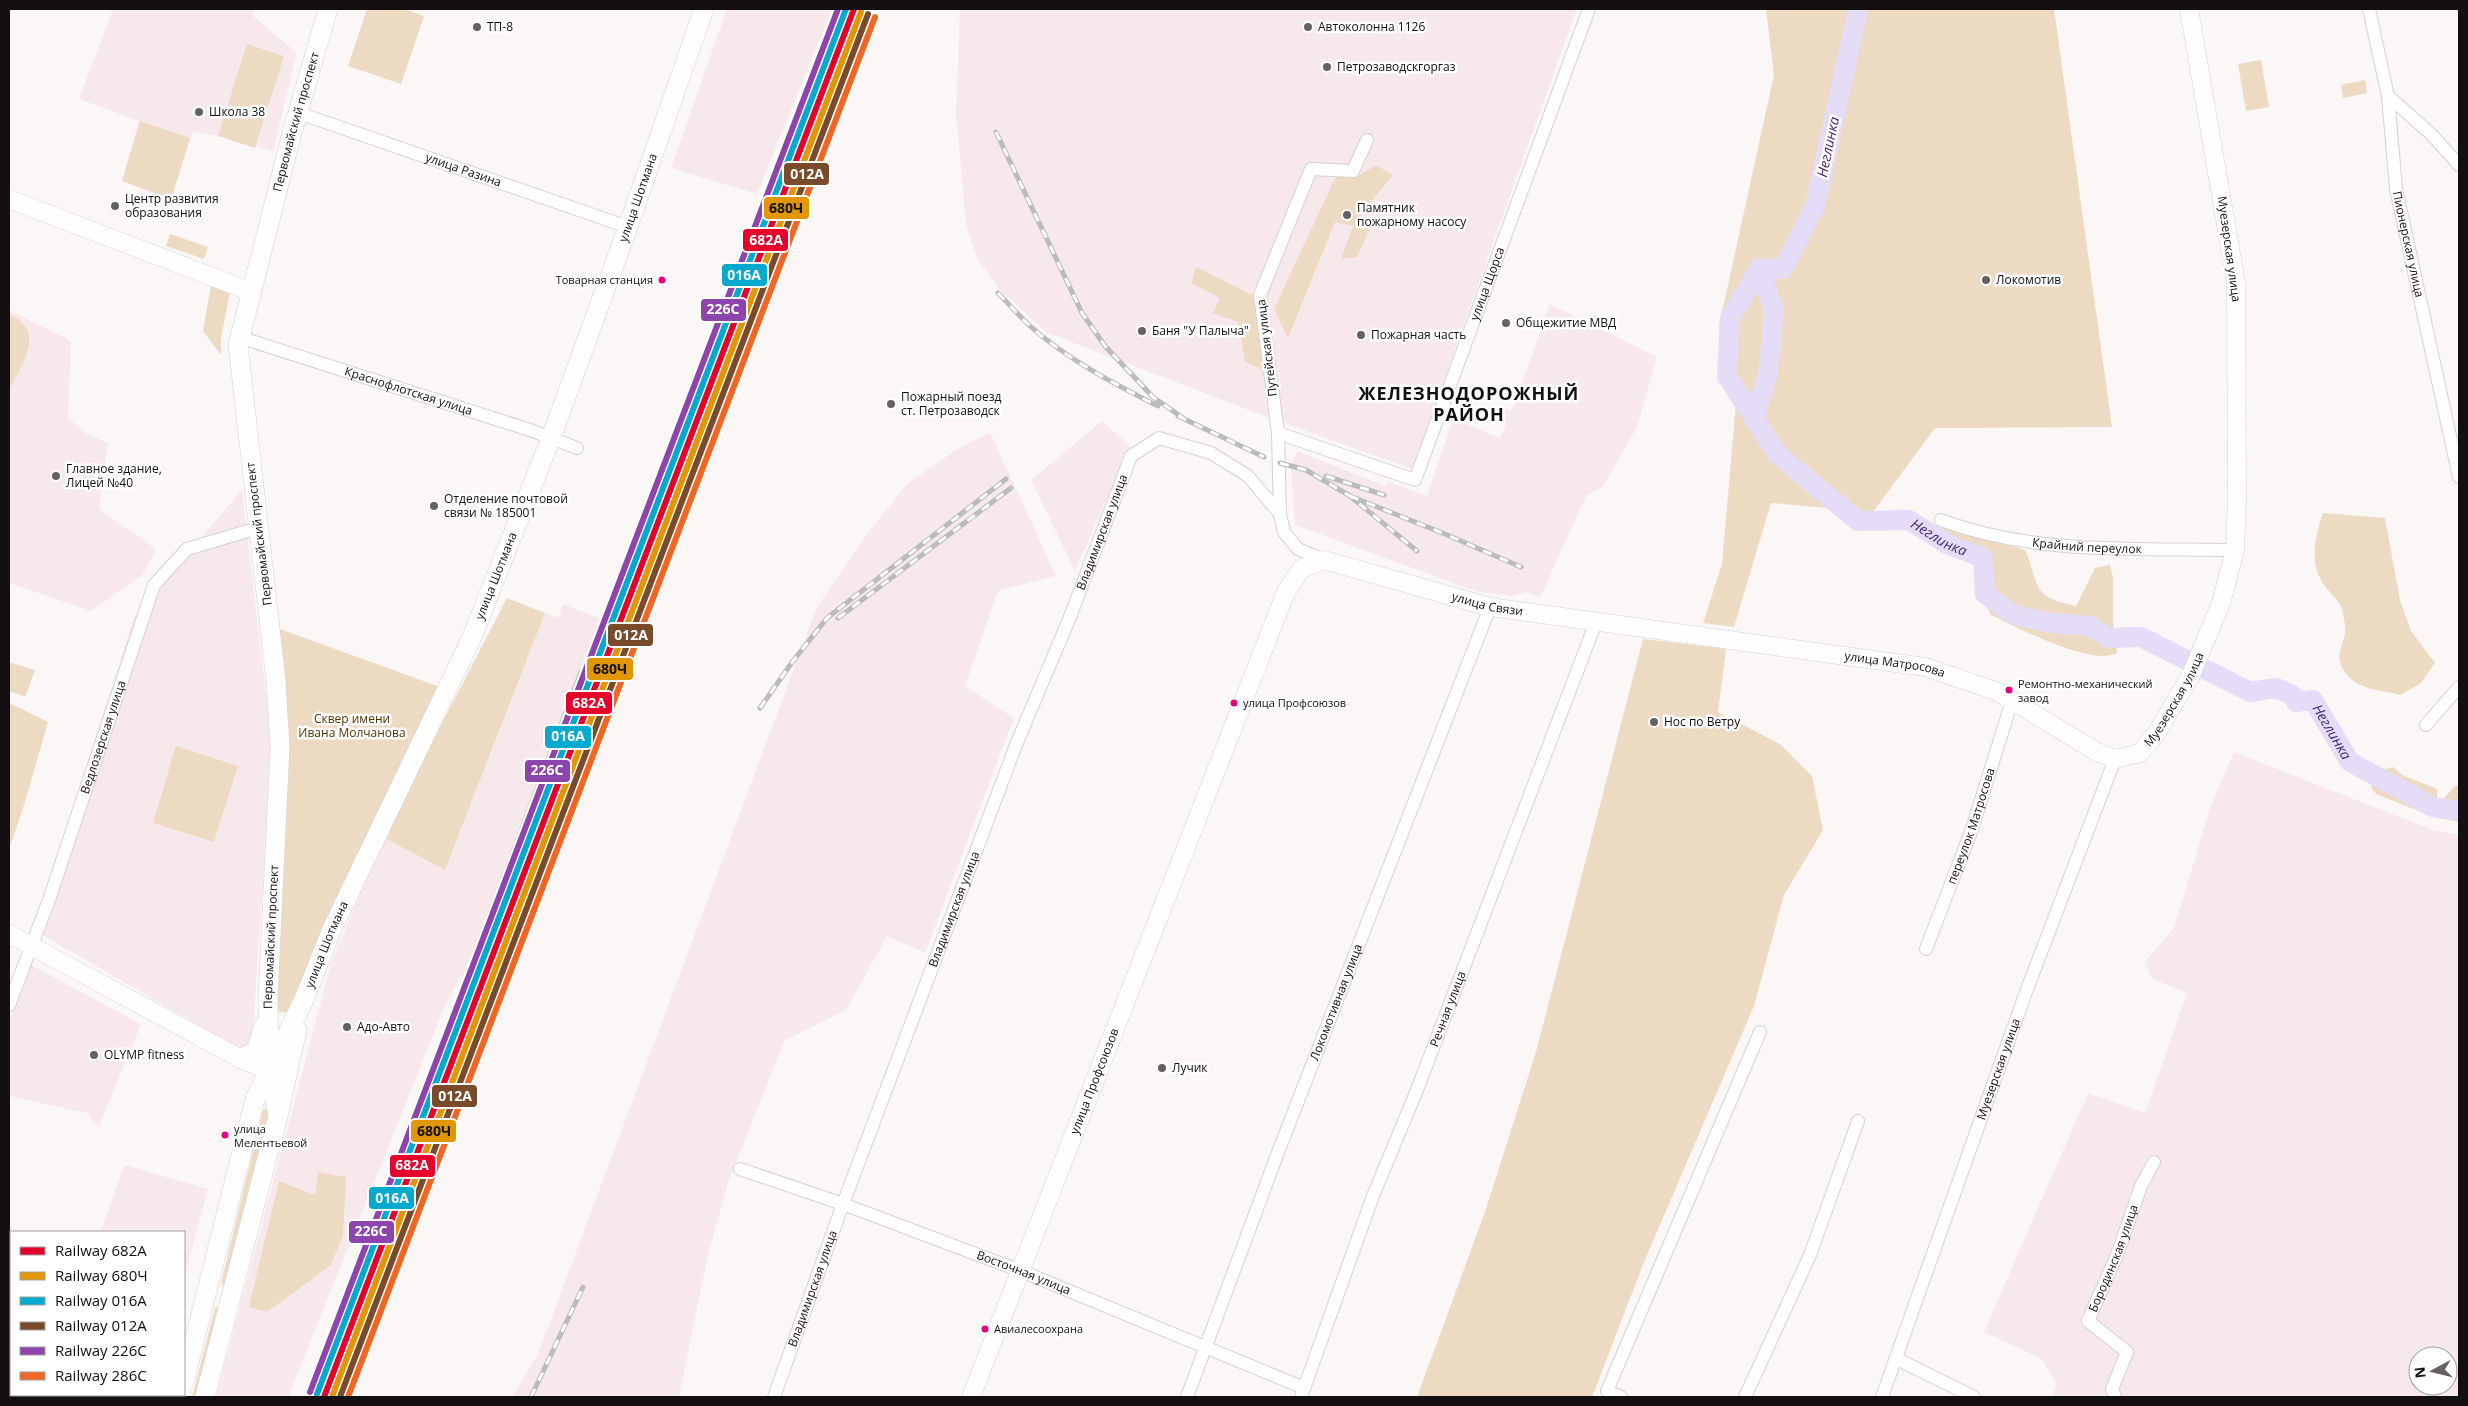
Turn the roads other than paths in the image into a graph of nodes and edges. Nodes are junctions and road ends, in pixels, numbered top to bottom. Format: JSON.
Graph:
{"nodes":[{"id":1,"x":328,"y":9,"type":"edge"},
{"id":2,"x":704,"y":9,"type":"edge"},
{"id":3,"x":1589,"y":9,"type":"edge"},
{"id":4,"x":2189,"y":9,"type":"edge"},
{"id":5,"x":2369,"y":9,"type":"edge"},
{"id":6,"x":2388,"y":96,"type":"junction"},
{"id":7,"x":299,"y":113,"type":"junction"},
{"id":8,"x":1367,"y":140,"type":"dead end"},
{"id":9,"x":2459,"y":165,"type":"edge"},
{"id":10,"x":9,"y":199,"type":"edge"},
{"id":11,"x":628,"y":227,"type":"junction"},
{"id":12,"x":252,"y":292,"type":"junction"},
{"id":13,"x":239,"y":337,"type":"junction"},
{"id":14,"x":1278,"y":433,"type":"junction"},
{"id":15,"x":551,"y":438,"type":"junction"},
{"id":16,"x":577,"y":448,"type":"dead end"},
{"id":17,"x":2459,"y":477,"type":"edge"},
{"id":18,"x":1280,"y":514,"type":"junction"},
{"id":19,"x":1941,"y":520,"type":"dead end"},
{"id":20,"x":258,"y":528,"type":"junction"},
{"id":21,"x":2236,"y":550,"type":"junction"},
{"id":22,"x":1324,"y":560,"type":"junction"},
{"id":23,"x":1490,"y":607,"type":"junction"},
{"id":24,"x":1596,"y":622,"type":"junction"},
{"id":25,"x":1654,"y":631,"type":"joint"},
{"id":26,"x":2459,"y":687,"type":"edge"},
{"id":27,"x":2012,"y":701,"type":"junction"},
{"id":28,"x":2426,"y":725,"type":"dead end"},
{"id":29,"x":2116,"y":759,"type":"junction"},
{"id":30,"x":9,"y":934,"type":"edge"},
{"id":31,"x":31,"y":946,"type":"junction"},
{"id":32,"x":1926,"y":949,"type":"dead end"},
{"id":33,"x":9,"y":1004,"type":"edge"},
{"id":34,"x":268,"y":1005,"type":"junction"},
{"id":35,"x":299,"y":1010,"type":"junction"},
{"id":36,"x":1760,"y":1032,"type":"dead end"},
{"id":37,"x":241,"y":1058,"type":"junction"},
{"id":38,"x":269,"y":1071,"type":"junction"},
{"id":39,"x":255,"y":1099,"type":"junction"},
{"id":40,"x":278,"y":1116,"type":"junction"},
{"id":41,"x":1858,"y":1121,"type":"dead end"},
{"id":42,"x":2154,"y":1162,"type":"dead end"},
{"id":43,"x":740,"y":1169,"type":"dead end"},
{"id":44,"x":844,"y":1204,"type":"junction"},
{"id":45,"x":1021,"y":1271,"type":"junction"},
{"id":46,"x":206,"y":1293,"type":"junction"},
{"id":47,"x":230,"y":1299,"type":"junction"},
{"id":48,"x":1205,"y":1349,"type":"junction"},
{"id":49,"x":1897,"y":1359,"type":"junction"},
{"id":50,"x":185,"y":1378,"type":"edge"},
{"id":51,"x":1302,"y":1393,"type":"edge"},
{"id":52,"x":205,"y":1397,"type":"edge"},
{"id":53,"x":774,"y":1397,"type":"edge"},
{"id":54,"x":971,"y":1397,"type":"edge"},
{"id":55,"x":1187,"y":1397,"type":"edge"},
{"id":56,"x":1621,"y":1397,"type":"edge"},
{"id":57,"x":1745,"y":1397,"type":"edge"},
{"id":58,"x":1882,"y":1397,"type":"edge"},
{"id":59,"x":1974,"y":1397,"type":"edge"},
{"id":60,"x":2115,"y":1397,"type":"edge"}],
"edges":[{"from":1,"to":7,"type":"main road","name":"Первомайский проспект"},
{"from":2,"to":11,"type":"main road","name":"улица Шотмана"},
{"from":3,"to":14,"type":"street","name":"улица Щорса"},
{"from":4,"to":21,"type":"main road","name":"Муезерская улица"},
{"from":5,"to":6,"type":"street","name":"Пионерская улица"},
{"from":6,"to":9,"type":"street"},
{"from":6,"to":17,"type":"street","name":"Пионерская улица"},
{"from":7,"to":11,"type":"street","name":"улица Разина"},
{"from":7,"to":12,"type":"main road","name":"Первомайский проспект"},
{"from":8,"to":14,"type":"street","name":"Путейская улица"},
{"from":10,"to":12,"type":"main road"},
{"from":11,"to":15,"type":"main road","name":"улица Шотмана"},
{"from":12,"to":13,"type":"main road","name":"Первомайский проспект"},
{"from":13,"to":15,"type":"street","name":"Краснофлотская улица"},
{"from":13,"to":20,"type":"main road","name":"Первомайский проспект"},
{"from":14,"to":18,"type":"street","name":"Путейская улица"},
{"from":15,"to":16,"type":"street","name":"Краснофлотская улица"},
{"from":15,"to":35,"type":"main road","name":"улица Шотмана"},
{"from":18,"to":22,"type":"street","name":"Путейская улица"},
{"from":18,"to":44,"type":"street","name":"Владимирская улица"},
{"from":19,"to":21,"type":"street","name":"Крайний переулок"},
{"from":20,"to":31,"type":"street","name":"Ведлозерская улица"},
{"from":20,"to":34,"type":"main road","name":"Первомайский проспект"},
{"from":21,"to":29,"type":"main road","name":"Муезерская улица"},
{"from":22,"to":23,"type":"main road","name":"улица Связи"},
{"from":22,"to":45,"type":"main road","name":"улица Профсоюзов"},
{"from":23,"to":24,"type":"main road","name":"улица Связи"},
{"from":23,"to":48,"type":"street","name":"Локомотивная улица"},
{"from":24,"to":25,"type":"main road","name":"улица Связи"},
{"from":24,"to":51,"type":"street","name":"Речная улица"},
{"from":25,"to":27,"type":"main road","name":"улица Матросова"},
{"from":26,"to":28,"type":"street"},
{"from":27,"to":29,"type":"main road","name":"улица Матросова"},
{"from":27,"to":32,"type":"street","name":"переулок Матросова"},
{"from":29,"to":49,"type":"street","name":"Муезерская улица"},
{"from":30,"to":31,"type":"main road"},
{"from":31,"to":33,"type":"street","name":"Ведлозерская улица"},
{"from":31,"to":37,"type":"main road"},
{"from":34,"to":35,"type":"main road"},
{"from":34,"to":37,"type":"main road"},
{"from":34,"to":38,"type":"main road","name":"Первомайский проспект"},
{"from":35,"to":38,"type":"main road","name":"улица Шотмана"},
{"from":35,"to":40,"type":"main road","name":"Первомайский проспект"},
{"from":36,"to":56,"type":"street"},
{"from":37,"to":38,"type":"main road"},
{"from":37,"to":39,"type":"main road"},
{"from":38,"to":39,"type":"main road","name":"Первомайский проспект"},
{"from":38,"to":40,"type":"main road","name":"Первомайский проспект"},
{"from":39,"to":46,"type":"main road","name":"Первомайский проспект"},
{"from":40,"to":47,"type":"main road","name":"Первомайский проспект"},
{"from":41,"to":57,"type":"street"},
{"from":42,"to":60,"type":"street","name":"Бородинская улица"},
{"from":43,"to":44,"type":"street","name":"Восточная улица"},
{"from":44,"to":45,"type":"street","name":"Восточная улица"},
{"from":44,"to":53,"type":"street","name":"Владимирская улица"},
{"from":45,"to":48,"type":"street","name":"Восточная улица"},
{"from":45,"to":54,"type":"main road","name":"улица Профсоюзов"},
{"from":46,"to":47,"type":"main road"},
{"from":46,"to":50,"type":"main road","name":"Первомайский проспект"},
{"from":47,"to":52,"type":"main road","name":"Первомайский проспект"},
{"from":48,"to":51,"type":"street","name":"Восточная улица"},
{"from":48,"to":55,"type":"street","name":"Локомотивная улица"},
{"from":49,"to":58,"type":"street","name":"Муезерская улица"},
{"from":49,"to":59,"type":"street"}]}
